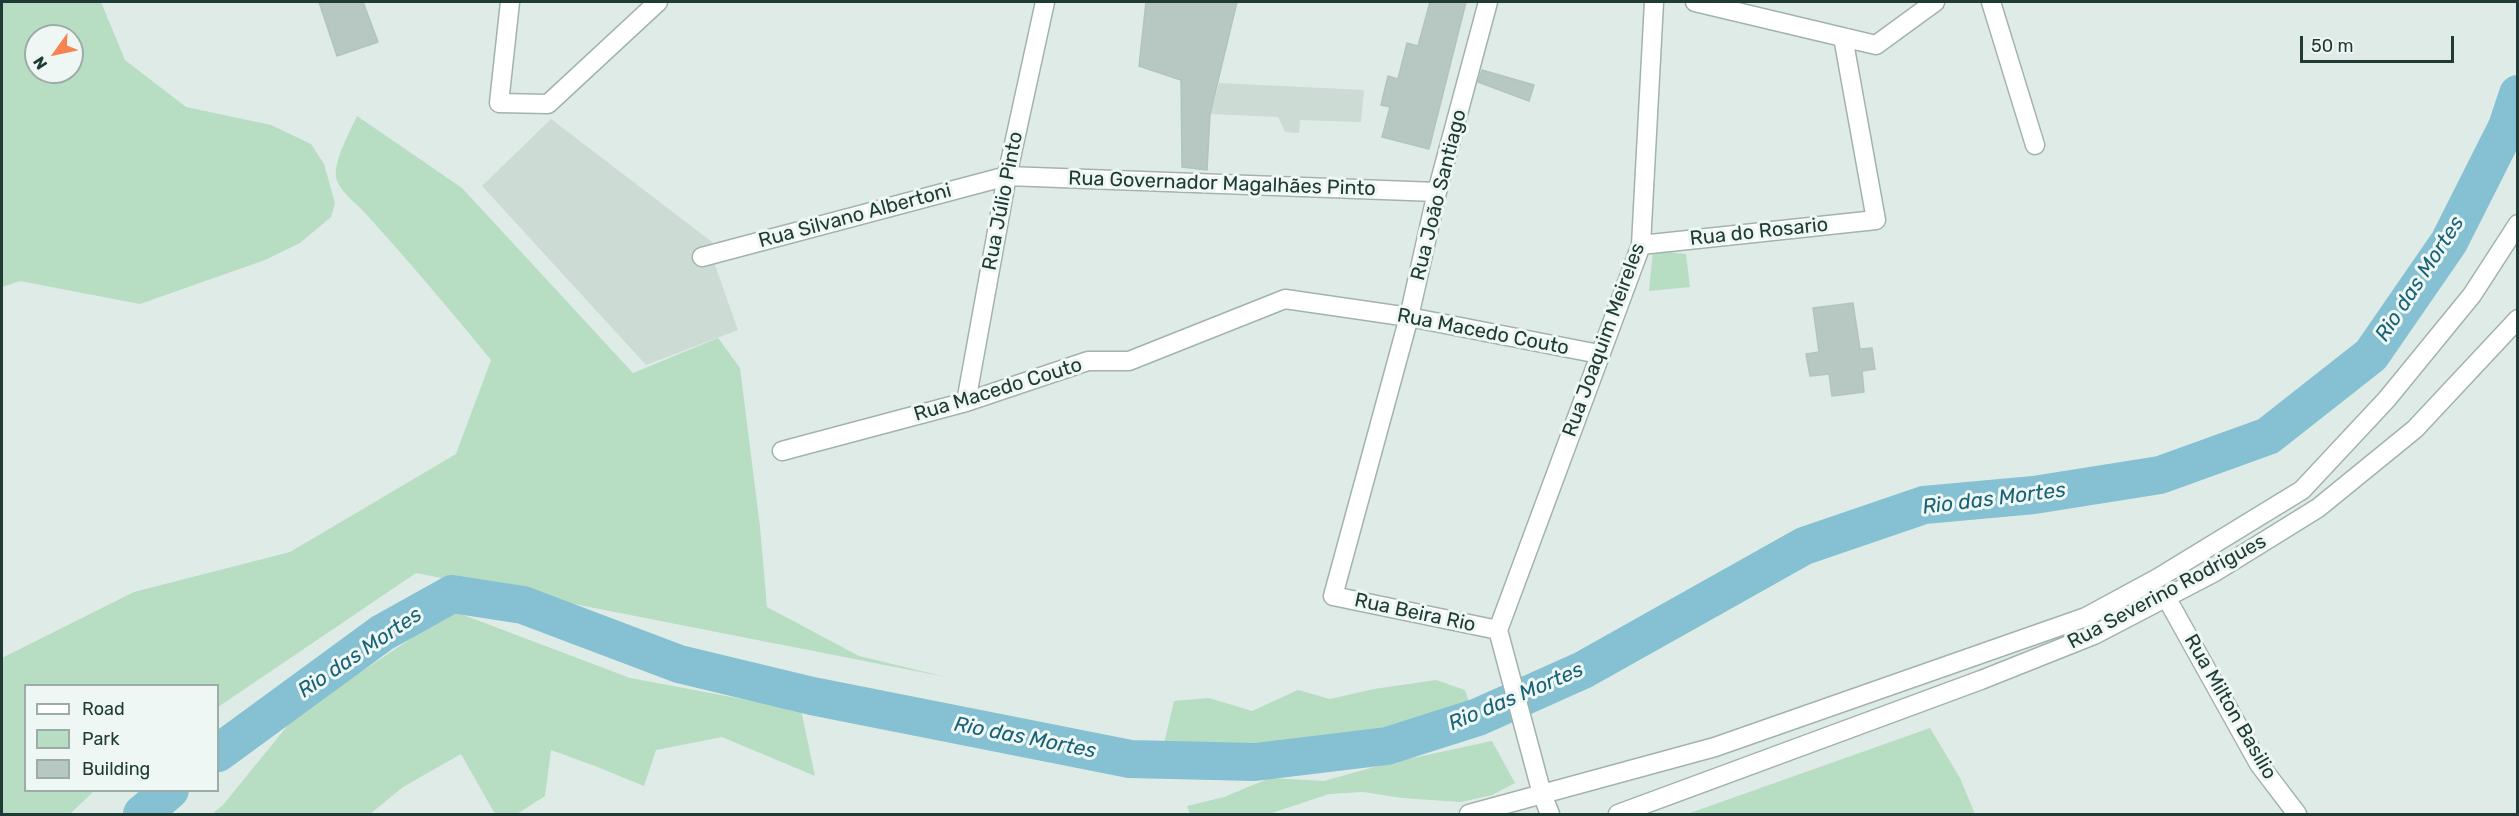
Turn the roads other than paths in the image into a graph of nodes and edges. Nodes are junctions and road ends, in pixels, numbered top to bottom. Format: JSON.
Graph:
{"nodes":[{"id":1,"x":510,"y":2,"type":"edge"},
{"id":2,"x":658,"y":2,"type":"edge"},
{"id":3,"x":1045,"y":2,"type":"edge"},
{"id":4,"x":1488,"y":2,"type":"edge"},
{"id":5,"x":1654,"y":2,"type":"edge"},
{"id":6,"x":1695,"y":2,"type":"edge"},
{"id":7,"x":1935,"y":2,"type":"edge"},
{"id":8,"x":1991,"y":2,"type":"edge"},
{"id":9,"x":1843,"y":37,"type":"junction"},
{"id":10,"x":2034,"y":145,"type":"dead end"},
{"id":11,"x":1007,"y":176,"type":"junction"},
{"id":12,"x":1437,"y":192,"type":"junction"},
{"id":13,"x":2517,"y":224,"type":"edge"},
{"id":14,"x":1641,"y":245,"type":"junction"},
{"id":15,"x":702,"y":257,"type":"dead end"},
{"id":16,"x":1409,"y":317,"type":"junction"},
{"id":17,"x":2517,"y":319,"type":"edge"},
{"id":18,"x":1599,"y":354,"type":"junction"},
{"id":19,"x":966,"y":402,"type":"junction"},
{"id":20,"x":782,"y":451,"type":"dead end"},
{"id":21,"x":1333,"y":596,"type":"joint"},
{"id":22,"x":2166,"y":597,"type":"junction"},
{"id":23,"x":1498,"y":630,"type":"junction"},
{"id":24,"x":1542,"y":794,"type":"junction"},
{"id":25,"x":1469,"y":814,"type":"edge"},
{"id":26,"x":1550,"y":814,"type":"edge"},
{"id":27,"x":1618,"y":814,"type":"edge"},
{"id":28,"x":2297,"y":814,"type":"edge"}],
"edges":[{"from":1,"to":2,"type":"street"},
{"from":3,"to":11,"type":"street","name":"Rua Júlio Pinto"},
{"from":4,"to":12,"type":"street","name":"Rua João Santiago"},
{"from":5,"to":14,"type":"street","name":"Rua Joaquim Meireles"},
{"from":6,"to":9,"type":"street"},
{"from":7,"to":9,"type":"street"},
{"from":8,"to":10,"type":"street"},
{"from":9,"to":14,"type":"street","name":"Rua do Rosario"},
{"from":11,"to":12,"type":"street","name":"Rua Governador Magalhães Pinto"},
{"from":11,"to":15,"type":"street","name":"Rua Silvano Albertoni"},
{"from":11,"to":19,"type":"street","name":"Rua Júlio Pinto"},
{"from":12,"to":16,"type":"street","name":"Rua João Santiago"},
{"from":13,"to":24,"type":"street"},
{"from":14,"to":18,"type":"street","name":"Rua Joaquim Meireles"},
{"from":16,"to":18,"type":"street","name":"Rua Macedo Couto"},
{"from":16,"to":19,"type":"street","name":"Rua Macedo Couto"},
{"from":16,"to":21,"type":"street","name":"Rua João Santiago"},
{"from":17,"to":22,"type":"street","name":"Rua Severino Rodrigues"},
{"from":18,"to":23,"type":"street","name":"Rua Joaquim Meireles"},
{"from":19,"to":20,"type":"street","name":"Rua Macedo Couto"},
{"from":21,"to":23,"type":"street","name":"Rua Beira Rio"},
{"from":22,"to":27,"type":"street","name":"Rua Severino Rodrigues"},
{"from":22,"to":28,"type":"street","name":"Rua Milton Basilio"},
{"from":23,"to":24,"type":"street"},
{"from":24,"to":25,"type":"street"},
{"from":24,"to":26,"type":"street"}]}
